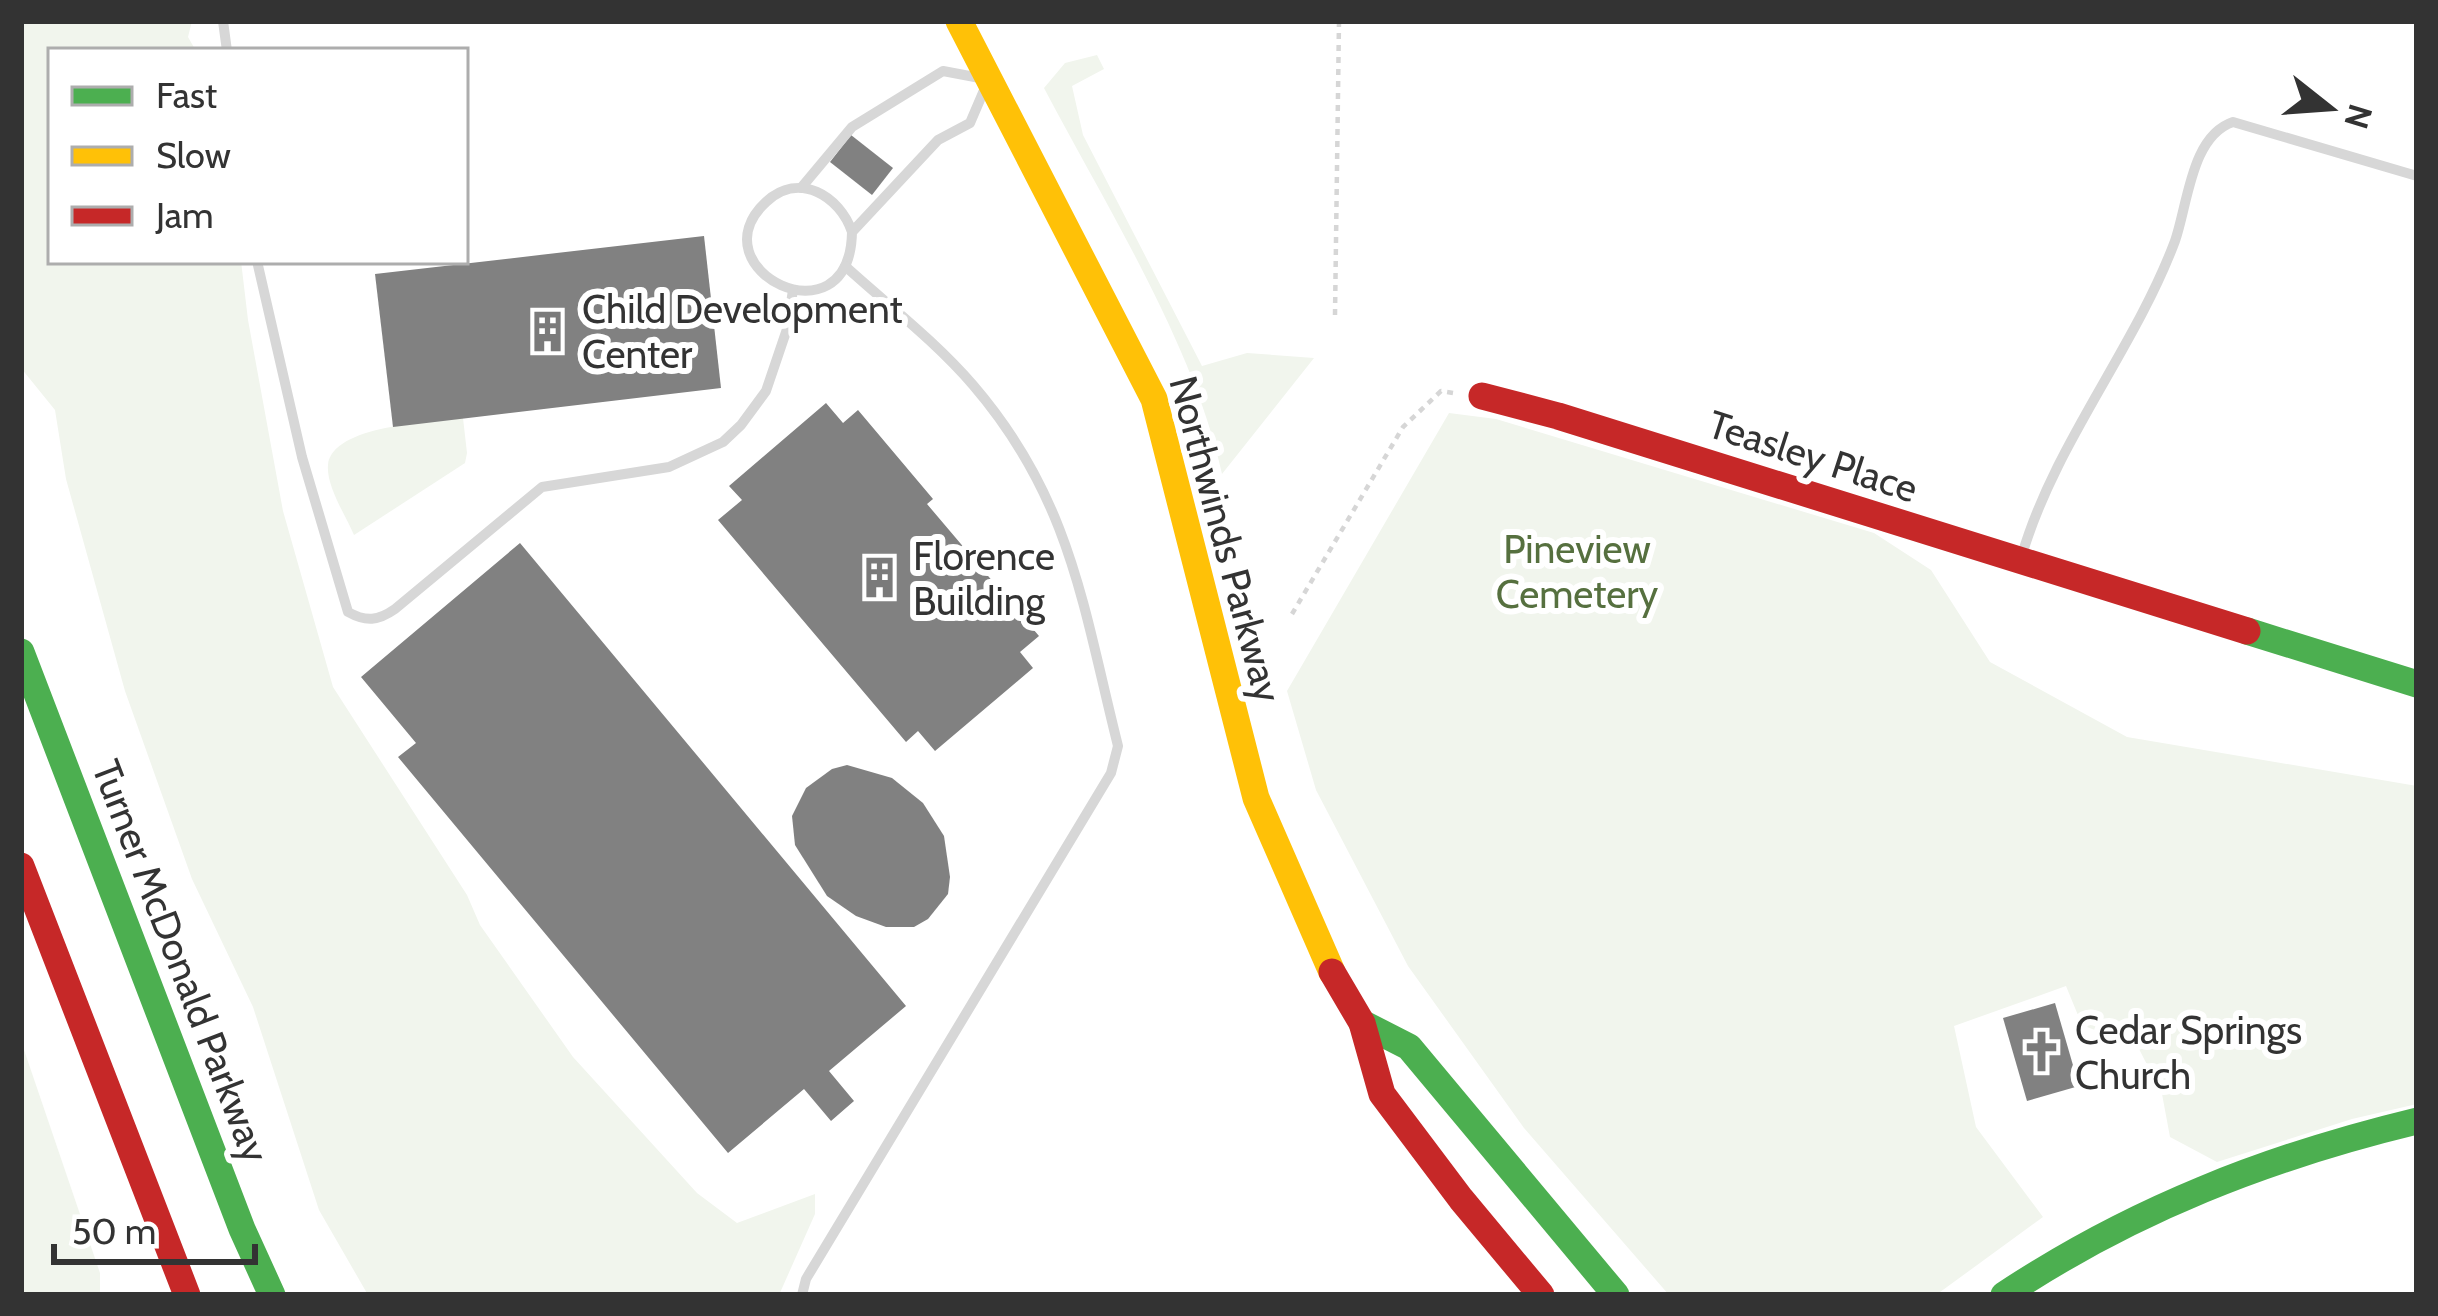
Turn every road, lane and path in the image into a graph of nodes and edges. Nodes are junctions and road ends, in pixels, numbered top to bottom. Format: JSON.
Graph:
{"nodes":[{"id":1,"x":958,"y":21,"type":"edge"},
{"id":2,"x":1339,"y":21,"type":"edge"},
{"id":3,"x":989,"y":79,"type":"junction"},
{"id":4,"x":2417,"y":176,"type":"edge"},
{"id":5,"x":801,"y":188,"type":"junction"},
{"id":6,"x":852,"y":232,"type":"junction"},
{"id":7,"x":258,"y":264,"type":"edge"},
{"id":8,"x":845,"y":266,"type":"junction"},
{"id":9,"x":793,"y":290,"type":"junction"},
{"id":10,"x":1335,"y":315,"type":"dead end"},
{"id":11,"x":1482,"y":396,"type":"joint"},
{"id":12,"x":2020,"y":562,"type":"junction"},
{"id":13,"x":1292,"y":614,"type":"dead end"},
{"id":14,"x":21,"y":652,"type":"edge"},
{"id":15,"x":2417,"y":684,"type":"edge"},
{"id":16,"x":21,"y":866,"type":"edge"},
{"id":17,"x":1362,"y":1023,"type":"junction"},
{"id":18,"x":2417,"y":1121,"type":"edge"},
{"id":19,"x":187,"y":1295,"type":"edge"},
{"id":20,"x":272,"y":1295,"type":"edge"},
{"id":21,"x":802,"y":1295,"type":"edge"},
{"id":22,"x":1541,"y":1295,"type":"edge"},
{"id":23,"x":1616,"y":1295,"type":"edge"},
{"id":24,"x":2004,"y":1295,"type":"edge"}],
"edges":[{"from":1,"to":3,"type":"main road","name":"Northwinds Parkway"},
{"from":2,"to":10,"type":"path"},
{"from":3,"to":5,"type":"lane"},
{"from":3,"to":6,"type":"lane"},
{"from":3,"to":17,"type":"main road","name":"Northwinds Parkway"},
{"from":4,"to":12,"type":"lane"},
{"from":5,"to":6,"type":"lane"},
{"from":5,"to":9,"type":"lane"},
{"from":6,"to":8,"type":"lane"},
{"from":7,"to":9,"type":"lane"},
{"from":8,"to":9,"type":"lane"},
{"from":8,"to":21,"type":"lane"},
{"from":11,"to":12,"type":"main road","name":"Teasley Place"},
{"from":11,"to":13,"type":"path"},
{"from":12,"to":15,"type":"main road","name":"Teasley Place"},
{"from":14,"to":20,"type":"main road","name":"Turner McDonald Parkway"},
{"from":16,"to":19,"type":"main road"},
{"from":17,"to":22,"type":"main road","name":"Northwinds Parkway"},
{"from":17,"to":23,"type":"main road","name":"Northwinds Parkway"},
{"from":18,"to":24,"type":"main road"}]}
